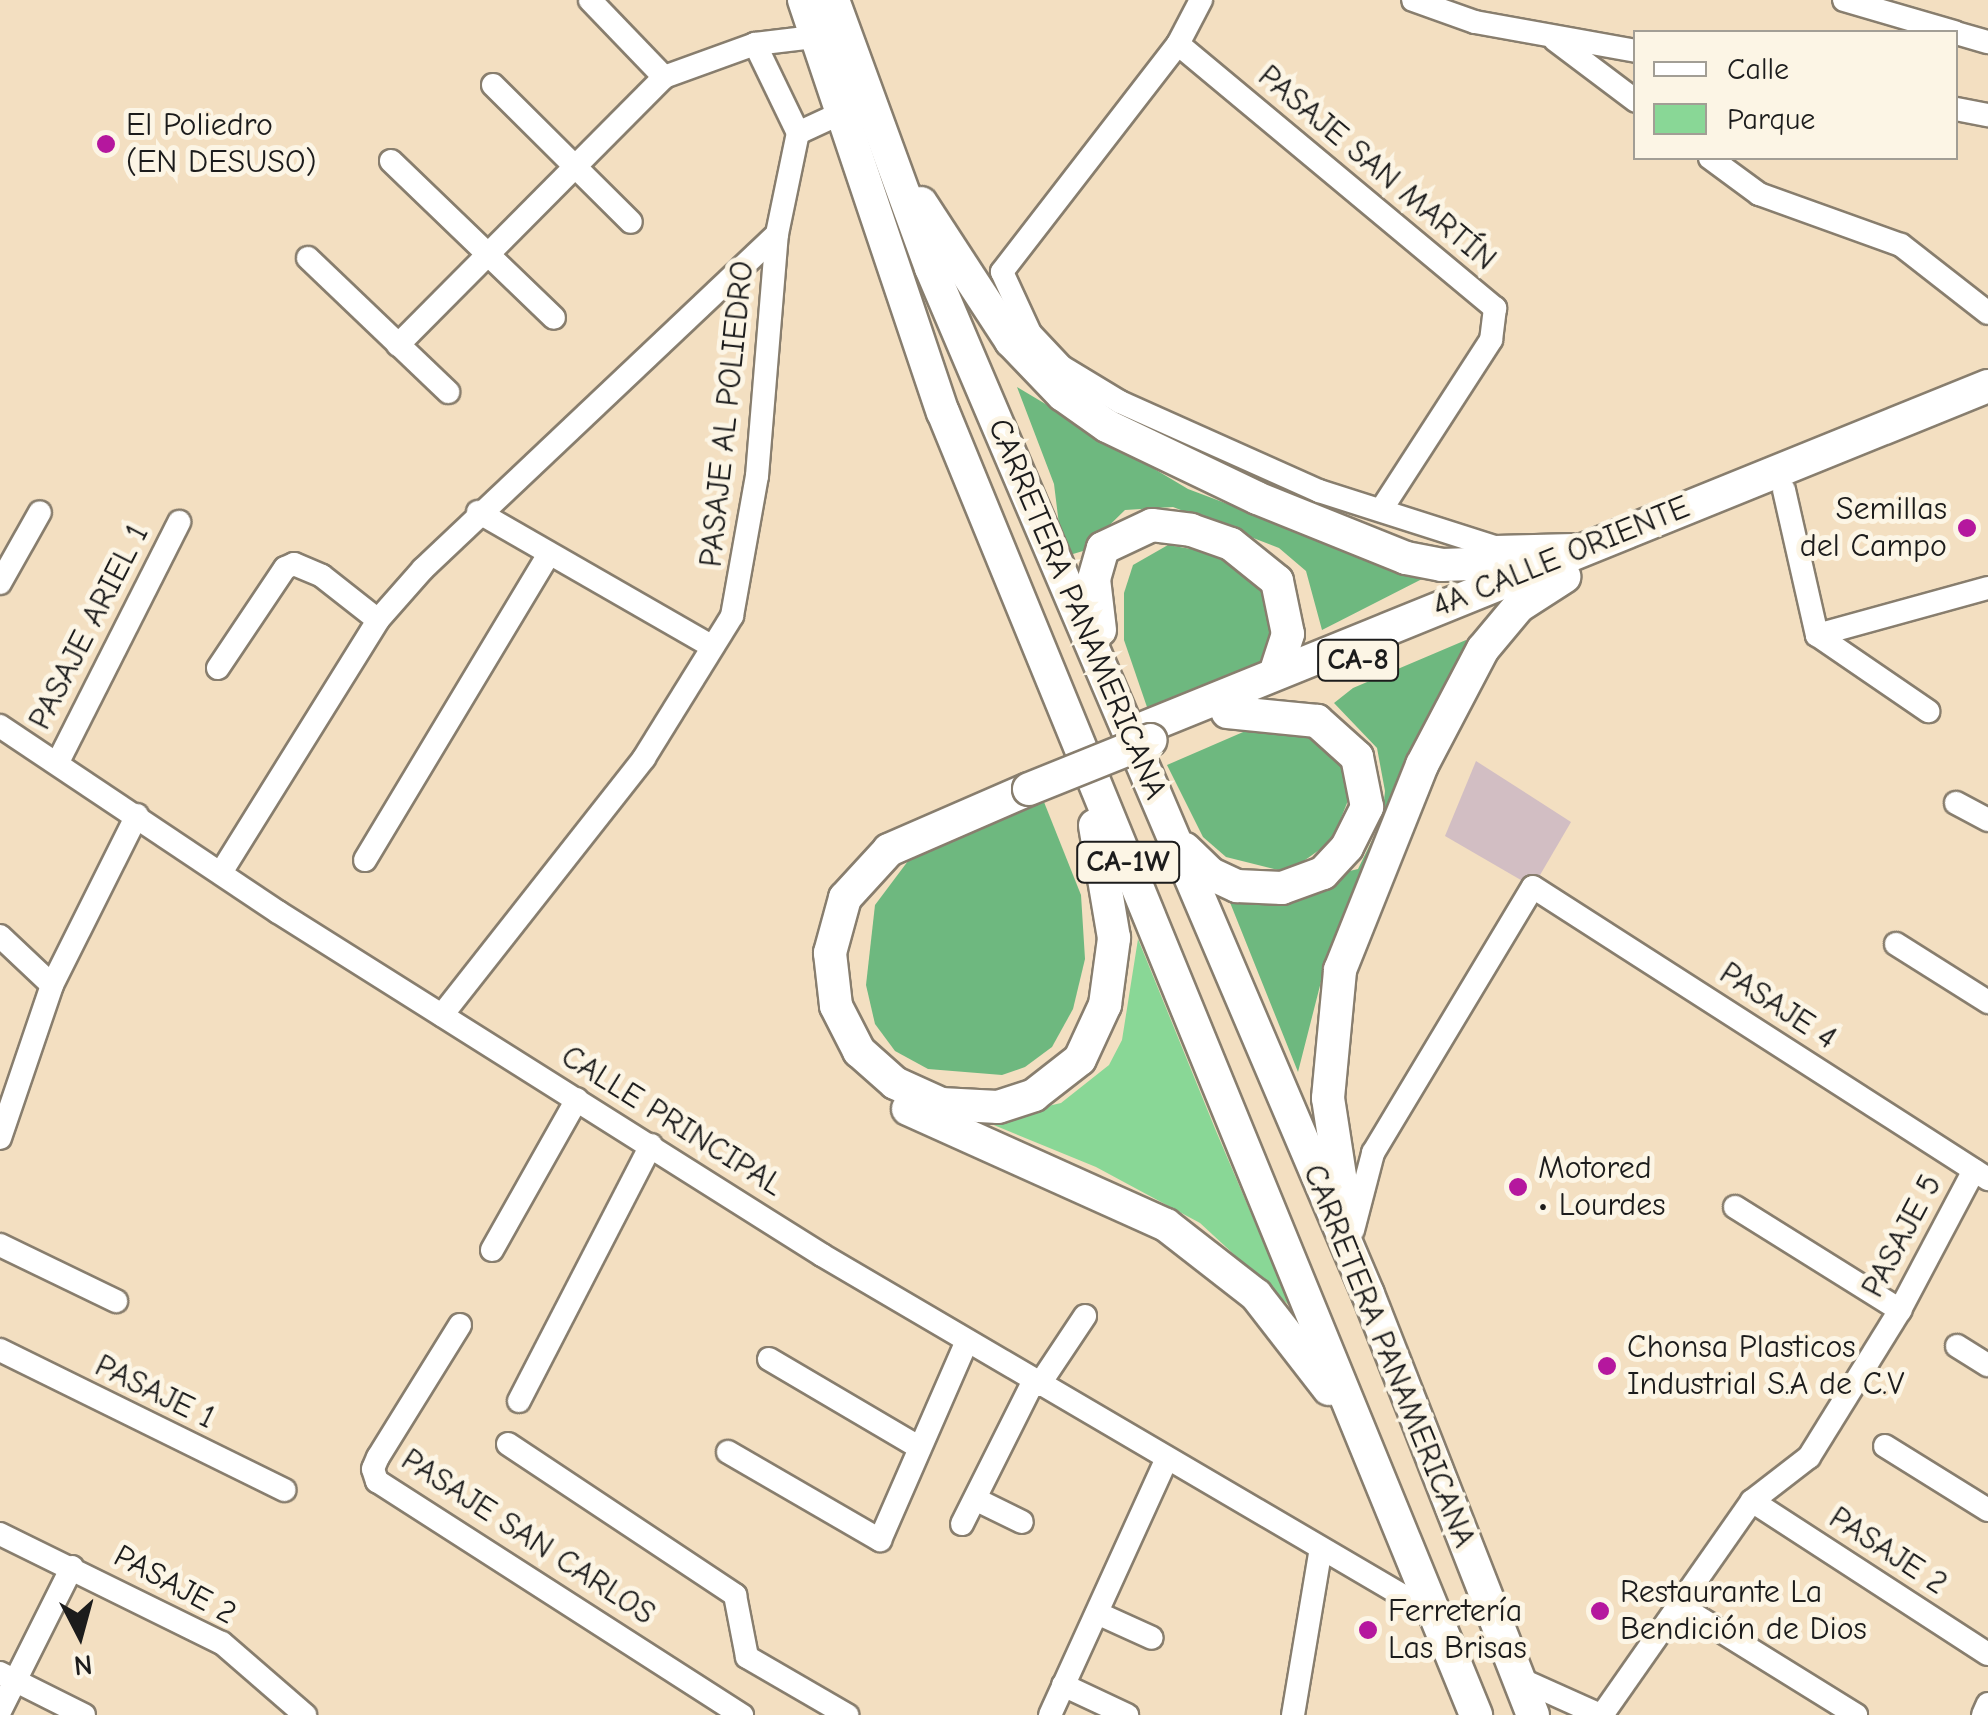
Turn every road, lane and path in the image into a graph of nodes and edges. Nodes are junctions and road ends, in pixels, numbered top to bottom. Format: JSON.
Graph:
{"nodes":[{"id":1,"x":590,"y":0,"type":"edge"},
{"id":2,"x":804,"y":0,"type":"edge"},
{"id":3,"x":832,"y":0,"type":"edge"},
{"id":4,"x":1201,"y":0,"type":"edge"},
{"id":5,"x":1413,"y":0,"type":"edge"},
{"id":6,"x":1844,"y":0,"type":"edge"},
{"id":7,"x":1945,"y":30,"type":"edge"},
{"id":8,"x":1958,"y":34,"type":"edge"},
{"id":9,"x":814,"y":36,"type":"junction"},
{"id":10,"x":1549,"y":36,"type":"junction"},
{"id":11,"x":1988,"y":42,"type":"edge"},
{"id":12,"x":754,"y":44,"type":"junction"},
{"id":13,"x":1178,"y":44,"type":"junction"},
{"id":14,"x":1633,"y":50,"type":"edge"},
{"id":15,"x":664,"y":76,"type":"junction"},
{"id":16,"x":493,"y":85,"type":"dead end"},
{"id":17,"x":1633,"y":100,"type":"edge"},
{"id":18,"x":1958,"y":109,"type":"edge"},
{"id":19,"x":841,"y":112,"type":"junction"},
{"id":20,"x":1988,"y":115,"type":"edge"},
{"id":21,"x":798,"y":133,"type":"junction"},
{"id":22,"x":886,"y":148,"type":"junction"},
{"id":23,"x":1713,"y":160,"type":"edge"},
{"id":24,"x":391,"y":161,"type":"dead end"},
{"id":25,"x":574,"y":165,"type":"junction"},
{"id":26,"x":631,"y":222,"type":"dead end"},
{"id":27,"x":777,"y":234,"type":"junction"},
{"id":28,"x":487,"y":251,"type":"junction"},
{"id":29,"x":308,"y":258,"type":"dead end"},
{"id":30,"x":1988,"y":312,"type":"edge"},
{"id":31,"x":554,"y":318,"type":"dead end"},
{"id":32,"x":398,"y":345,"type":"junction"},
{"id":33,"x":1988,"y":386,"type":"edge"},
{"id":34,"x":448,"y":392,"type":"dead end"},
{"id":35,"x":1988,"y":407,"type":"edge"},
{"id":36,"x":1784,"y":490,"type":"junction"},
{"id":37,"x":1383,"y":507,"type":"junction"},
{"id":38,"x":40,"y":512,"type":"dead end"},
{"id":39,"x":478,"y":512,"type":"junction"},
{"id":40,"x":178,"y":522,"type":"dead end"},
{"id":41,"x":1601,"y":541,"type":"junction"},
{"id":42,"x":548,"y":555,"type":"junction"},
{"id":43,"x":1004,"y":567,"type":"junction"},
{"id":44,"x":1560,"y":569,"type":"junction"},
{"id":45,"x":0,"y":583,"type":"edge"},
{"id":46,"x":1987,"y":586,"type":"edge"},
{"id":47,"x":378,"y":620,"type":"junction"},
{"id":48,"x":1817,"y":634,"type":"junction"},
{"id":49,"x":712,"y":646,"type":"junction"},
{"id":50,"x":218,"y":668,"type":"dead end"},
{"id":51,"x":1276,"y":672,"type":"junction"},
{"id":52,"x":1116,"y":693,"type":"junction"},
{"id":53,"x":1227,"y":712,"type":"junction"},
{"id":54,"x":1928,"y":712,"type":"dead end"},
{"id":55,"x":0,"y":726,"type":"edge"},
{"id":56,"x":1149,"y":746,"type":"junction"},
{"id":57,"x":58,"y":762,"type":"junction"},
{"id":58,"x":1027,"y":782,"type":"junction"},
{"id":59,"x":1956,"y":803,"type":"dead end"},
{"id":60,"x":137,"y":816,"type":"junction"},
{"id":61,"x":1988,"y":820,"type":"edge"},
{"id":62,"x":365,"y":860,"type":"dead end"},
{"id":63,"x":222,"y":871,"type":"junction"},
{"id":64,"x":0,"y":936,"type":"edge"},
{"id":65,"x":1896,"y":944,"type":"dead end"},
{"id":66,"x":52,"y":985,"type":"junction"},
{"id":67,"x":1988,"y":1002,"type":"edge"},
{"id":68,"x":442,"y":1014,"type":"junction"},
{"id":69,"x":7,"y":1098,"type":"edge"},
{"id":70,"x":577,"y":1099,"type":"junction"},
{"id":71,"x":1331,"y":1136,"type":"junction"},
{"id":72,"x":0,"y":1138,"type":"edge"},
{"id":73,"x":651,"y":1145,"type":"junction"},
{"id":74,"x":1373,"y":1153,"type":"junction"},
{"id":75,"x":1981,"y":1174,"type":"edge"},
{"id":76,"x":1735,"y":1207,"type":"dead end"},
{"id":77,"x":1352,"y":1234,"type":"junction"},
{"id":78,"x":0,"y":1246,"type":"edge"},
{"id":79,"x":492,"y":1250,"type":"dead end"},
{"id":80,"x":1368,"y":1294,"type":"junction"},
{"id":81,"x":116,"y":1302,"type":"dead end"},
{"id":82,"x":1900,"y":1310,"type":"junction"},
{"id":83,"x":1084,"y":1316,"type":"dead end"},
{"id":84,"x":460,"y":1325,"type":"dead end"},
{"id":85,"x":966,"y":1343,"type":"junction"},
{"id":86,"x":1957,"y":1346,"type":"dead end"},
{"id":87,"x":0,"y":1350,"type":"edge"},
{"id":88,"x":769,"y":1358,"type":"dead end"},
{"id":89,"x":1988,"y":1364,"type":"edge"},
{"id":90,"x":1036,"y":1384,"type":"junction"},
{"id":91,"x":518,"y":1401,"type":"dead end"},
{"id":92,"x":1361,"y":1437,"type":"junction"},
{"id":93,"x":508,"y":1444,"type":"dead end"},
{"id":94,"x":1884,"y":1446,"type":"dead end"},
{"id":95,"x":920,"y":1448,"type":"junction"},
{"id":96,"x":728,"y":1452,"type":"dead end"},
{"id":97,"x":1167,"y":1458,"type":"junction"},
{"id":98,"x":284,"y":1490,"type":"dead end"},
{"id":99,"x":974,"y":1499,"type":"junction"},
{"id":100,"x":1752,"y":1501,"type":"junction"},
{"id":101,"x":1988,"y":1510,"type":"edge"},
{"id":102,"x":1022,"y":1522,"type":"dead end"},
{"id":103,"x":962,"y":1524,"type":"dead end"},
{"id":104,"x":0,"y":1534,"type":"edge"},
{"id":105,"x":1320,"y":1553,"type":"junction"},
{"id":106,"x":72,"y":1567,"type":"junction"},
{"id":107,"x":1682,"y":1607,"type":"junction"},
{"id":108,"x":1097,"y":1613,"type":"junction"},
{"id":109,"x":1434,"y":1614,"type":"junction"},
{"id":110,"x":1152,"y":1638,"type":"dead end"},
{"id":111,"x":1988,"y":1654,"type":"edge"},
{"id":112,"x":7,"y":1677,"type":"edge"},
{"id":113,"x":1520,"y":1678,"type":"junction"},
{"id":114,"x":1063,"y":1685,"type":"junction"},
{"id":115,"x":1988,"y":1704,"type":"edge"},
{"id":116,"x":0,"y":1711,"type":"edge"},
{"id":117,"x":84,"y":1715,"type":"edge"},
{"id":118,"x":305,"y":1715,"type":"edge"},
{"id":119,"x":742,"y":1715,"type":"edge"},
{"id":120,"x":847,"y":1715,"type":"edge"},
{"id":121,"x":1050,"y":1715,"type":"edge"},
{"id":122,"x":1127,"y":1715,"type":"edge"},
{"id":123,"x":1293,"y":1715,"type":"edge"},
{"id":124,"x":1476,"y":1715,"type":"edge"},
{"id":125,"x":1534,"y":1715,"type":"edge"},
{"id":126,"x":1601,"y":1715,"type":"edge"},
{"id":127,"x":1856,"y":1715,"type":"edge"},
{"id":128,"x":1983,"y":1715,"type":"edge"}],
"edges":[{"from":1,"to":15,"type":"street"},
{"from":2,"to":9,"type":"highway","name":"CARRETERA PANAMERICANA","number":"CA-1W"},
{"from":3,"to":22,"type":"highway","name":"CARRETERA PANAMERICANA","number":"CA-1W"},
{"from":4,"to":13,"type":"street"},
{"from":5,"to":10,"type":"street"},
{"from":6,"to":7,"type":"street"},
{"from":8,"to":11,"type":"street"},
{"from":9,"to":12,"type":"street"},
{"from":9,"to":19,"type":"highway","name":"CARRETERA PANAMERICANA","number":"CA-1W"},
{"from":10,"to":14,"type":"street"},
{"from":10,"to":17,"type":"street"},
{"from":12,"to":15,"type":"street"},
{"from":12,"to":21,"type":"street"},
{"from":13,"to":37,"type":"street","name":"PASAJE SAN MARTÍN"},
{"from":13,"to":37,"type":"street"},
{"from":15,"to":25,"type":"street"},
{"from":16,"to":25,"type":"street"},
{"from":18,"to":20,"type":"street"},
{"from":19,"to":21,"type":"street"},
{"from":19,"to":43,"type":"highway","name":"CARRETERA PANAMERICANA","number":"CA-1W"},
{"from":21,"to":27,"type":"street","name":"PASAJE AL POLIEDRO"},
{"from":22,"to":44,"type":"highway"},
{"from":22,"to":52,"type":"highway","name":"CARRETERA PANAMERICANA","number":"CA-1W"},
{"from":23,"to":30,"type":"street"},
{"from":24,"to":28,"type":"street"},
{"from":25,"to":26,"type":"street"},
{"from":25,"to":28,"type":"street"},
{"from":27,"to":39,"type":"street"},
{"from":27,"to":49,"type":"street","name":"PASAJE AL POLIEDRO"},
{"from":28,"to":31,"type":"street"},
{"from":28,"to":32,"type":"street"},
{"from":29,"to":32,"type":"street"},
{"from":32,"to":34,"type":"street"},
{"from":33,"to":41,"type":"highway","name":"4A CALLE ORIENTE","number":"CA-8"},
{"from":35,"to":36,"type":"highway","name":"4A CALLE ORIENTE","number":"CA-8"},
{"from":36,"to":44,"type":"highway","name":"4A CALLE ORIENTE","number":"CA-8"},
{"from":36,"to":48,"type":"street"},
{"from":37,"to":41,"type":"street"},
{"from":38,"to":45,"type":"street"},
{"from":39,"to":42,"type":"street"},
{"from":39,"to":47,"type":"street"},
{"from":40,"to":57,"type":"street","name":"PASAJE ARIEL 1"},
{"from":41,"to":44,"type":"highway","name":"4A CALLE ORIENTE","number":"CA-8"},
{"from":42,"to":49,"type":"street"},
{"from":42,"to":62,"type":"street"},
{"from":43,"to":58,"type":"highway"},
{"from":43,"to":92,"type":"highway","name":"CARRETERA PANAMERICANA","number":"CA-1W"},
{"from":44,"to":51,"type":"highway","name":"4A CALLE ORIENTE","number":"CA-8"},
{"from":44,"to":53,"type":"highway","name":"4A CALLE ORIENTE","number":"CA-8"},
{"from":44,"to":71,"type":"highway"},
{"from":46,"to":48,"type":"street"},
{"from":47,"to":50,"type":"street"},
{"from":47,"to":63,"type":"street"},
{"from":48,"to":54,"type":"street"},
{"from":49,"to":68,"type":"street","name":"PASAJE AL POLIEDRO"},
{"from":51,"to":52,"type":"highway"},
{"from":51,"to":56,"type":"highway","name":"4A CALLE ORIENTE","number":"CA-8"},
{"from":52,"to":56,"type":"highway","name":"CARRETERA PANAMERICANA","number":"CA-1W"},
{"from":53,"to":56,"type":"highway","name":"4A CALLE ORIENTE","number":"CA-8"},
{"from":53,"to":56,"type":"highway"},
{"from":55,"to":57,"type":"street","name":"CALLE PRINCIPAL"},
{"from":56,"to":58,"type":"highway","name":"4A CALLE ORIENTE","number":"CA-8"},
{"from":56,"to":80,"type":"highway","name":"CARRETERA PANAMERICANA","number":"CA-1W"},
{"from":57,"to":60,"type":"street","name":"CALLE PRINCIPAL"},
{"from":58,"to":92,"type":"highway"},
{"from":59,"to":61,"type":"street"},
{"from":60,"to":63,"type":"street","name":"CALLE PRINCIPAL"},
{"from":60,"to":66,"type":"street"},
{"from":63,"to":68,"type":"street","name":"CALLE PRINCIPAL"},
{"from":64,"to":66,"type":"street"},
{"from":65,"to":67,"type":"street"},
{"from":66,"to":69,"type":"street"},
{"from":68,"to":70,"type":"street","name":"CALLE PRINCIPAL"},
{"from":69,"to":72,"type":"street"},
{"from":70,"to":73,"type":"street","name":"CALLE PRINCIPAL"},
{"from":70,"to":79,"type":"street"},
{"from":71,"to":74,"type":"street"},
{"from":71,"to":77,"type":"highway"},
{"from":73,"to":85,"type":"street","name":"CALLE PRINCIPAL"},
{"from":73,"to":91,"type":"street"},
{"from":74,"to":75,"type":"street","name":"PASAJE 4"},
{"from":74,"to":77,"type":"street"},
{"from":75,"to":82,"type":"street","name":"PASAJE 5"},
{"from":76,"to":82,"type":"street"},
{"from":77,"to":80,"type":"highway"},
{"from":78,"to":81,"type":"street"},
{"from":80,"to":113,"type":"highway","name":"CARRETERA PANAMERICANA","number":"CA-1W"},
{"from":82,"to":100,"type":"street","name":"PASAJE 5"},
{"from":83,"to":90,"type":"street"},
{"from":84,"to":119,"type":"street","name":"PASAJE SAN CARLOS"},
{"from":85,"to":90,"type":"street","name":"CALLE PRINCIPAL"},
{"from":85,"to":95,"type":"street"},
{"from":86,"to":89,"type":"street"},
{"from":87,"to":98,"type":"street","name":"PASAJE 1"},
{"from":88,"to":95,"type":"street"},
{"from":90,"to":97,"type":"street","name":"CALLE PRINCIPAL"},
{"from":90,"to":99,"type":"street"},
{"from":92,"to":109,"type":"highway","name":"CARRETERA PANAMERICANA","number":"CA-1W"},
{"from":93,"to":120,"type":"street"},
{"from":94,"to":101,"type":"street"},
{"from":95,"to":96,"type":"street"},
{"from":97,"to":105,"type":"street","name":"CALLE PRINCIPAL"},
{"from":97,"to":108,"type":"street"},
{"from":99,"to":102,"type":"street"},
{"from":99,"to":103,"type":"street"},
{"from":100,"to":107,"type":"street","name":"PASAJE 5"},
{"from":100,"to":111,"type":"street","name":"PASAJE 2"},
{"from":104,"to":106,"type":"street","name":"PASAJE 2"},
{"from":105,"to":109,"type":"street","name":"CALLE PRINCIPAL"},
{"from":105,"to":123,"type":"street"},
{"from":106,"to":112,"type":"street"},
{"from":106,"to":118,"type":"street","name":"PASAJE 2"},
{"from":107,"to":126,"type":"street","name":"PASAJE 5"},
{"from":107,"to":127,"type":"street"},
{"from":108,"to":110,"type":"street"},
{"from":108,"to":114,"type":"street"},
{"from":109,"to":124,"type":"highway","name":"CARRETERA PANAMERICANA","number":"CA-1W"},
{"from":112,"to":116,"type":"street"},
{"from":112,"to":117,"type":"street"},
{"from":113,"to":125,"type":"highway","name":"CARRETERA PANAMERICANA","number":"CA-1W"},
{"from":113,"to":126,"type":"street"},
{"from":114,"to":121,"type":"street"},
{"from":114,"to":122,"type":"street"},
{"from":115,"to":128,"type":"street"}]}
